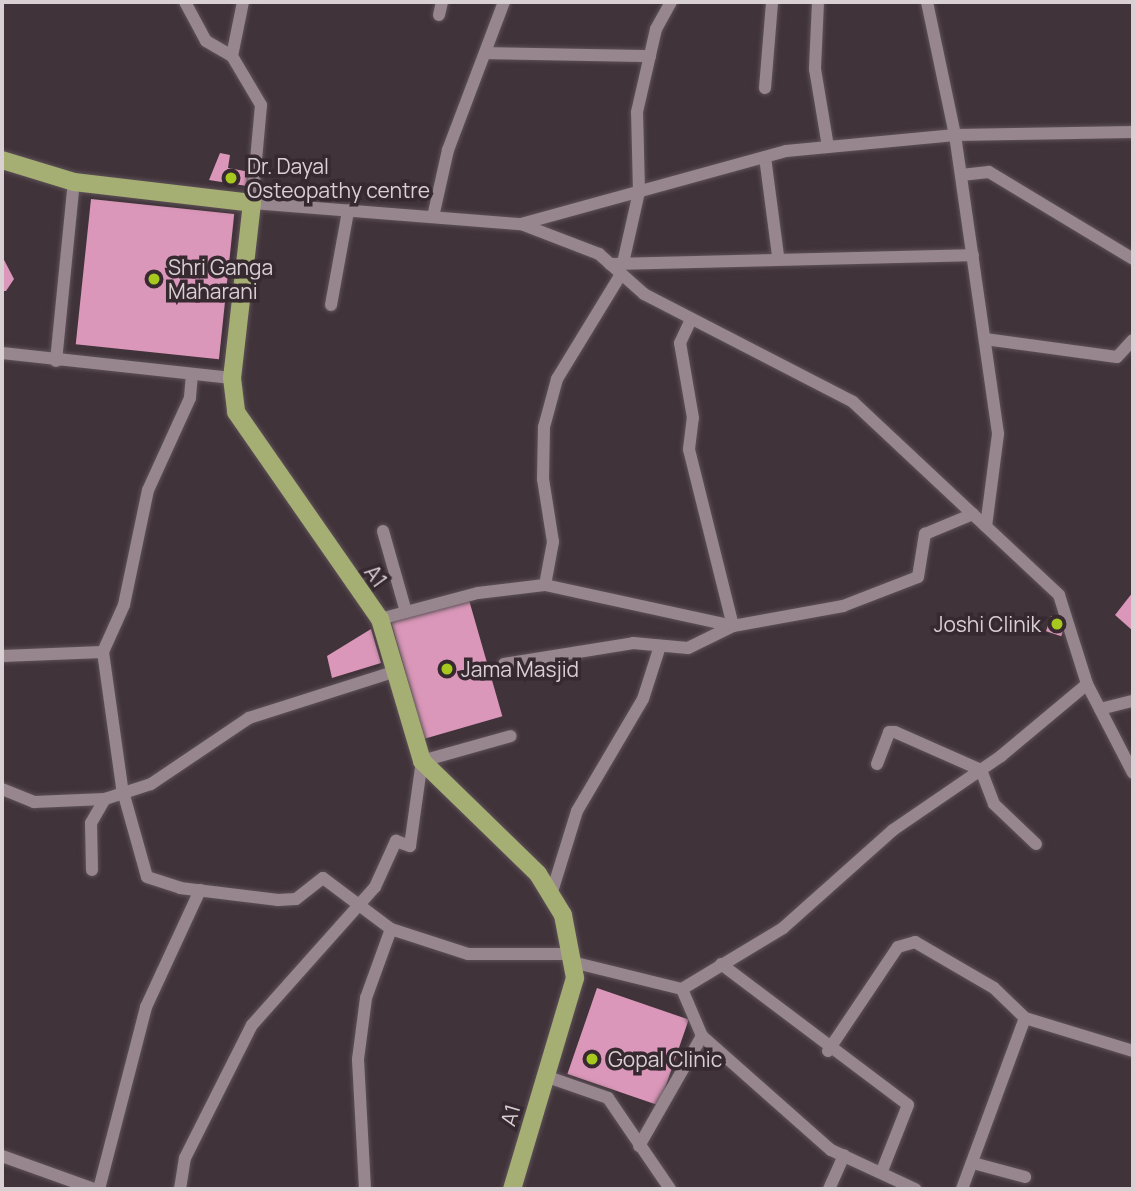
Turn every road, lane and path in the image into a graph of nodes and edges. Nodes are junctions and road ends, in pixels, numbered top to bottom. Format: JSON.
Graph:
{"nodes":[{"id":1,"x":185,"y":2,"type":"edge"},
{"id":2,"x":243,"y":2,"type":"edge"},
{"id":3,"x":504,"y":2,"type":"edge"},
{"id":4,"x":671,"y":2,"type":"edge"},
{"id":5,"x":772,"y":2,"type":"edge"},
{"id":6,"x":818,"y":2,"type":"edge"},
{"id":7,"x":927,"y":2,"type":"edge"},
{"id":8,"x":487,"y":53,"type":"junction"},
{"id":9,"x":232,"y":56,"type":"junction"},
{"id":10,"x":650,"y":56,"type":"junction"},
{"id":11,"x":765,"y":88,"type":"dead end"},
{"id":12,"x":1133,"y":132,"type":"edge"},
{"id":13,"x":955,"y":135,"type":"junction"},
{"id":14,"x":828,"y":147,"type":"junction"},
{"id":15,"x":765,"y":157,"type":"junction"},
{"id":16,"x":2,"y":160,"type":"edge"},
{"id":17,"x":961,"y":175,"type":"junction"},
{"id":18,"x":74,"y":182,"type":"junction"},
{"id":19,"x":639,"y":192,"type":"junction"},
{"id":20,"x":252,"y":203,"type":"junction"},
{"id":21,"x":348,"y":211,"type":"junction"},
{"id":22,"x":433,"y":218,"type":"junction"},
{"id":23,"x":521,"y":225,"type":"junction"},
{"id":24,"x":974,"y":255,"type":"junction"},
{"id":25,"x":778,"y":256,"type":"junction"},
{"id":26,"x":1133,"y":259,"type":"edge"},
{"id":27,"x":618,"y":267,"type":"junction"},
{"id":28,"x":331,"y":305,"type":"dead end"},
{"id":29,"x":691,"y":319,"type":"junction"},
{"id":30,"x":985,"y":339,"type":"junction"},
{"id":31,"x":1133,"y":340,"type":"edge"},
{"id":32,"x":2,"y":353,"type":"edge"},
{"id":33,"x":56,"y":360,"type":"junction"},
{"id":34,"x":192,"y":374,"type":"junction"},
{"id":35,"x":232,"y":378,"type":"junction"},
{"id":36,"x":973,"y":514,"type":"junction"},
{"id":37,"x":986,"y":526,"type":"junction"},
{"id":38,"x":383,"y":531,"type":"dead end"},
{"id":39,"x":545,"y":585,"type":"junction"},
{"id":40,"x":406,"y":612,"type":"junction"},
{"id":41,"x":380,"y":619,"type":"junction"},
{"id":42,"x":733,"y":626,"type":"junction"},
{"id":43,"x":660,"y":646,"type":"junction"},
{"id":44,"x":103,"y":652,"type":"junction"},
{"id":45,"x":2,"y":656,"type":"edge"},
{"id":46,"x":504,"y":664,"type":"dead end"},
{"id":47,"x":396,"y":671,"type":"junction"},
{"id":48,"x":1087,"y":684,"type":"junction"},
{"id":49,"x":1133,"y":701,"type":"edge"},
{"id":50,"x":1100,"y":709,"type":"junction"},
{"id":51,"x":511,"y":736,"type":"dead end"},
{"id":52,"x":422,"y":761,"type":"junction"},
{"id":53,"x":877,"y":764,"type":"dead end"},
{"id":54,"x":981,"y":770,"type":"junction"},
{"id":55,"x":1133,"y":773,"type":"edge"},
{"id":56,"x":2,"y":789,"type":"edge"},
{"id":57,"x":122,"y":789,"type":"junction"},
{"id":58,"x":105,"y":799,"type":"junction"},
{"id":59,"x":1036,"y":844,"type":"dead end"},
{"id":60,"x":92,"y":870,"type":"dead end"},
{"id":61,"x":200,"y":890,"type":"junction"},
{"id":62,"x":551,"y":895,"type":"junction"},
{"id":63,"x":359,"y":906,"type":"junction"},
{"id":64,"x":391,"y":929,"type":"junction"},
{"id":65,"x":571,"y":958,"type":"junction"},
{"id":66,"x":721,"y":964,"type":"junction"},
{"id":67,"x":682,"y":989,"type":"junction"},
{"id":68,"x":1025,"y":1018,"type":"junction"},
{"id":69,"x":702,"y":1035,"type":"junction"},
{"id":70,"x":828,"y":1051,"type":"junction"},
{"id":71,"x":1133,"y":1051,"type":"edge"},
{"id":72,"x":545,"y":1076,"type":"junction"},
{"id":73,"x":639,"y":1146,"type":"junction"},
{"id":74,"x":844,"y":1155,"type":"junction"},
{"id":75,"x":2,"y":1156,"type":"edge"},
{"id":76,"x":973,"y":1163,"type":"junction"},
{"id":77,"x":882,"y":1171,"type":"junction"},
{"id":78,"x":1025,"y":1177,"type":"dead end"},
{"id":79,"x":97,"y":1189,"type":"edge"},
{"id":80,"x":180,"y":1189,"type":"edge"},
{"id":81,"x":365,"y":1189,"type":"edge"},
{"id":82,"x":512,"y":1189,"type":"edge"},
{"id":83,"x":670,"y":1189,"type":"edge"},
{"id":84,"x":829,"y":1189,"type":"edge"},
{"id":85,"x":915,"y":1189,"type":"edge"},
{"id":86,"x":962,"y":1189,"type":"edge"}],
"edges":[{"from":1,"to":9,"type":"street"},
{"from":2,"to":9,"type":"street"},
{"from":3,"to":8,"type":"street"},
{"from":4,"to":10,"type":"street"},
{"from":5,"to":11,"type":"street"},
{"from":6,"to":14,"type":"street"},
{"from":7,"to":13,"type":"street"},
{"from":8,"to":10,"type":"street"},
{"from":8,"to":22,"type":"street"},
{"from":9,"to":20,"type":"street"},
{"from":10,"to":19,"type":"street"},
{"from":12,"to":13,"type":"street"},
{"from":13,"to":14,"type":"street"},
{"from":13,"to":17,"type":"street"},
{"from":14,"to":15,"type":"street"},
{"from":15,"to":19,"type":"street"},
{"from":15,"to":25,"type":"street"},
{"from":16,"to":18,"type":"main road"},
{"from":17,"to":24,"type":"street"},
{"from":17,"to":26,"type":"street"},
{"from":18,"to":20,"type":"main road"},
{"from":18,"to":33,"type":"street"},
{"from":19,"to":23,"type":"street"},
{"from":19,"to":27,"type":"street"},
{"from":20,"to":21,"type":"street"},
{"from":20,"to":35,"type":"main road","name":"A1"},
{"from":21,"to":22,"type":"street"},
{"from":21,"to":28,"type":"street"},
{"from":22,"to":23,"type":"street"},
{"from":23,"to":27,"type":"street"},
{"from":24,"to":25,"type":"street"},
{"from":24,"to":30,"type":"street"},
{"from":25,"to":27,"type":"street"},
{"from":27,"to":29,"type":"street"},
{"from":27,"to":39,"type":"street"},
{"from":29,"to":36,"type":"street"},
{"from":29,"to":42,"type":"street"},
{"from":30,"to":31,"type":"street"},
{"from":30,"to":37,"type":"street"},
{"from":32,"to":33,"type":"street"},
{"from":33,"to":34,"type":"street"},
{"from":34,"to":35,"type":"street"},
{"from":34,"to":44,"type":"street"},
{"from":35,"to":41,"type":"main road","name":"A1"},
{"from":36,"to":37,"type":"street"},
{"from":36,"to":42,"type":"street"},
{"from":37,"to":48,"type":"street"},
{"from":38,"to":40,"type":"street"},
{"from":39,"to":40,"type":"street"},
{"from":39,"to":42,"type":"street"},
{"from":40,"to":41,"type":"street"},
{"from":41,"to":47,"type":"main road","name":"A1"},
{"from":42,"to":43,"type":"street"},
{"from":43,"to":46,"type":"street"},
{"from":43,"to":62,"type":"street"},
{"from":44,"to":45,"type":"street"},
{"from":44,"to":57,"type":"street"},
{"from":47,"to":52,"type":"main road","name":"A1"},
{"from":47,"to":57,"type":"street"},
{"from":48,"to":50,"type":"street"},
{"from":48,"to":54,"type":"street"},
{"from":49,"to":50,"type":"street"},
{"from":50,"to":55,"type":"street"},
{"from":51,"to":52,"type":"street"},
{"from":52,"to":62,"type":"main road","name":"A1"},
{"from":52,"to":63,"type":"street"},
{"from":53,"to":54,"type":"street"},
{"from":54,"to":59,"type":"street"},
{"from":54,"to":66,"type":"street"},
{"from":56,"to":58,"type":"street"},
{"from":57,"to":58,"type":"street"},
{"from":57,"to":61,"type":"street"},
{"from":58,"to":60,"type":"street"},
{"from":61,"to":63,"type":"street"},
{"from":61,"to":79,"type":"street"},
{"from":62,"to":65,"type":"main road","name":"A1"},
{"from":63,"to":64,"type":"street"},
{"from":63,"to":80,"type":"street"},
{"from":64,"to":65,"type":"street"},
{"from":64,"to":81,"type":"street"},
{"from":65,"to":67,"type":"street"},
{"from":65,"to":72,"type":"main road","name":"A1"},
{"from":66,"to":67,"type":"street"},
{"from":66,"to":70,"type":"street"},
{"from":67,"to":69,"type":"street"},
{"from":68,"to":70,"type":"street"},
{"from":68,"to":71,"type":"street"},
{"from":68,"to":76,"type":"street"},
{"from":69,"to":73,"type":"street"},
{"from":69,"to":74,"type":"street"},
{"from":70,"to":77,"type":"street"},
{"from":72,"to":73,"type":"street"},
{"from":72,"to":82,"type":"main road","name":"A1"},
{"from":73,"to":83,"type":"street"},
{"from":74,"to":77,"type":"street"},
{"from":74,"to":84,"type":"street"},
{"from":75,"to":79,"type":"street"},
{"from":76,"to":78,"type":"street"},
{"from":76,"to":86,"type":"street"},
{"from":77,"to":85,"type":"street"}]}
